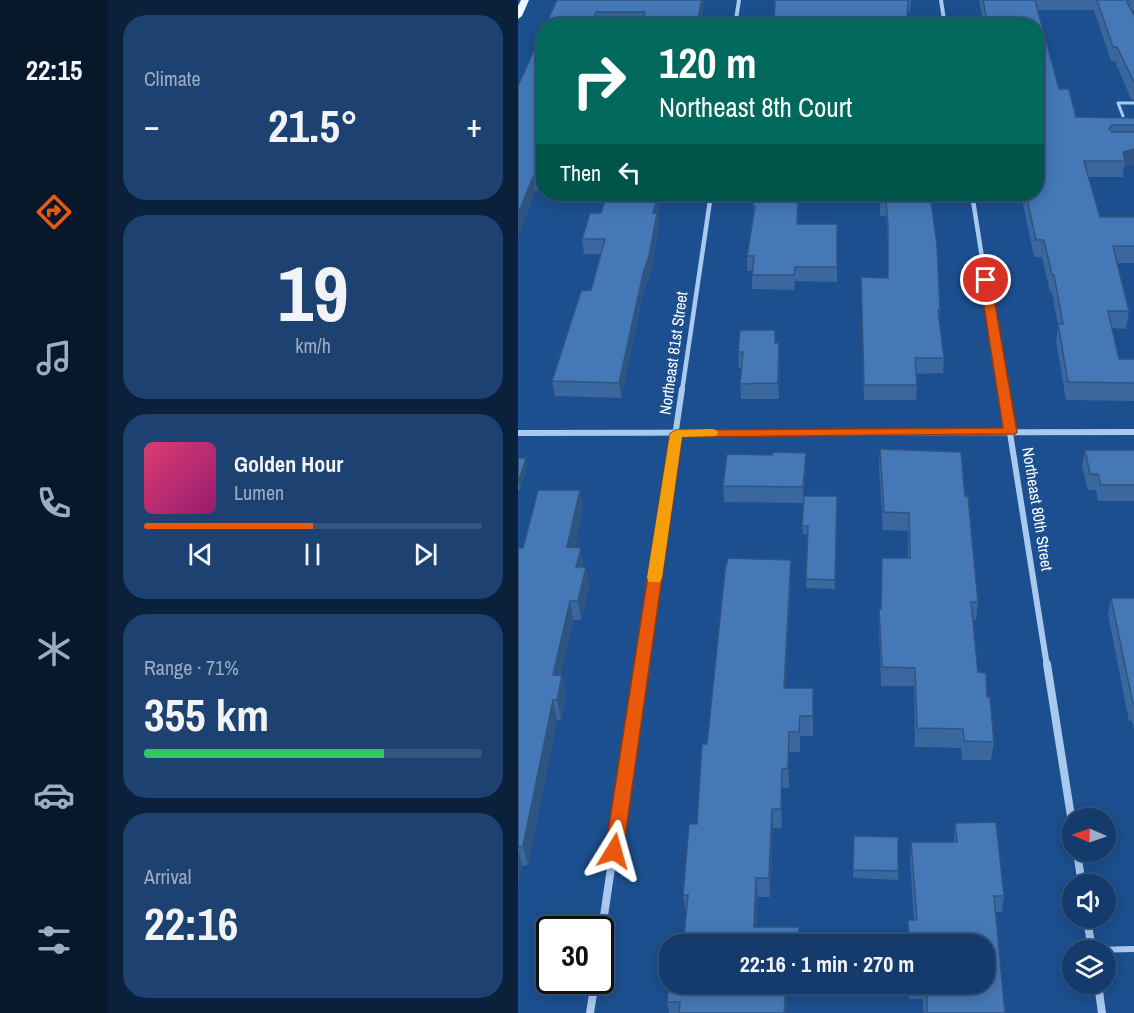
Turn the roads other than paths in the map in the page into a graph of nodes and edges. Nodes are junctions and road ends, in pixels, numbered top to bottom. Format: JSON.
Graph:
{"nodes":[{"id":1,"x":525,"y":0,"type":"edge"},
{"id":2,"x":739,"y":0,"type":"edge"},
{"id":3,"x":941,"y":0,"type":"edge"},
{"id":4,"x":518,"y":16,"type":"edge"},
{"id":5,"x":736,"y":18,"type":"edge"},
{"id":6,"x":944,"y":18,"type":"edge"},
{"id":7,"x":1134,"y":103,"type":"edge"},
{"id":8,"x":1123,"y":116,"type":"edge"},
{"id":9,"x":710,"y":201,"type":"edge"},
{"id":10,"x":973,"y":201,"type":"edge"},
{"id":11,"x":1010,"y":432,"type":"junction"},
{"id":12,"x":1134,"y":432,"type":"edge"},
{"id":13,"x":518,"y":433,"type":"edge"},
{"id":14,"x":676,"y":434,"type":"junction"},
{"id":15,"x":1070,"y":808,"type":"edge"},
{"id":16,"x":604,"y":916,"type":"edge"},
{"id":17,"x":1134,"y":949,"type":"edge"},
{"id":18,"x":1116,"y":950,"type":"edge"},
{"id":19,"x":593,"y":994,"type":"edge"},
{"id":20,"x":1099,"y":994,"type":"edge"},
{"id":21,"x":590,"y":1013,"type":"edge"},
{"id":22,"x":1102,"y":1013,"type":"edge"}],
"edges":[{"from":1,"to":4,"type":"main road"},
{"from":2,"to":5,"type":"street"},
{"from":3,"to":6,"type":"street"},
{"from":7,"to":8,"type":"lane"},
{"from":9,"to":14,"type":"street","name":"Northeast 81st Street"},
{"from":10,"to":11,"type":"street","name":"Northeast 80th Street"},
{"from":11,"to":12,"type":"street"},
{"from":11,"to":14,"type":"street"},
{"from":11,"to":15,"type":"street","name":"Northeast 80th Street"},
{"from":13,"to":14,"type":"street"},
{"from":14,"to":16,"type":"street","name":"Northeast 81st Street"},
{"from":17,"to":18,"type":"lane"},
{"from":19,"to":21,"type":"street"},
{"from":20,"to":22,"type":"street"}]}
